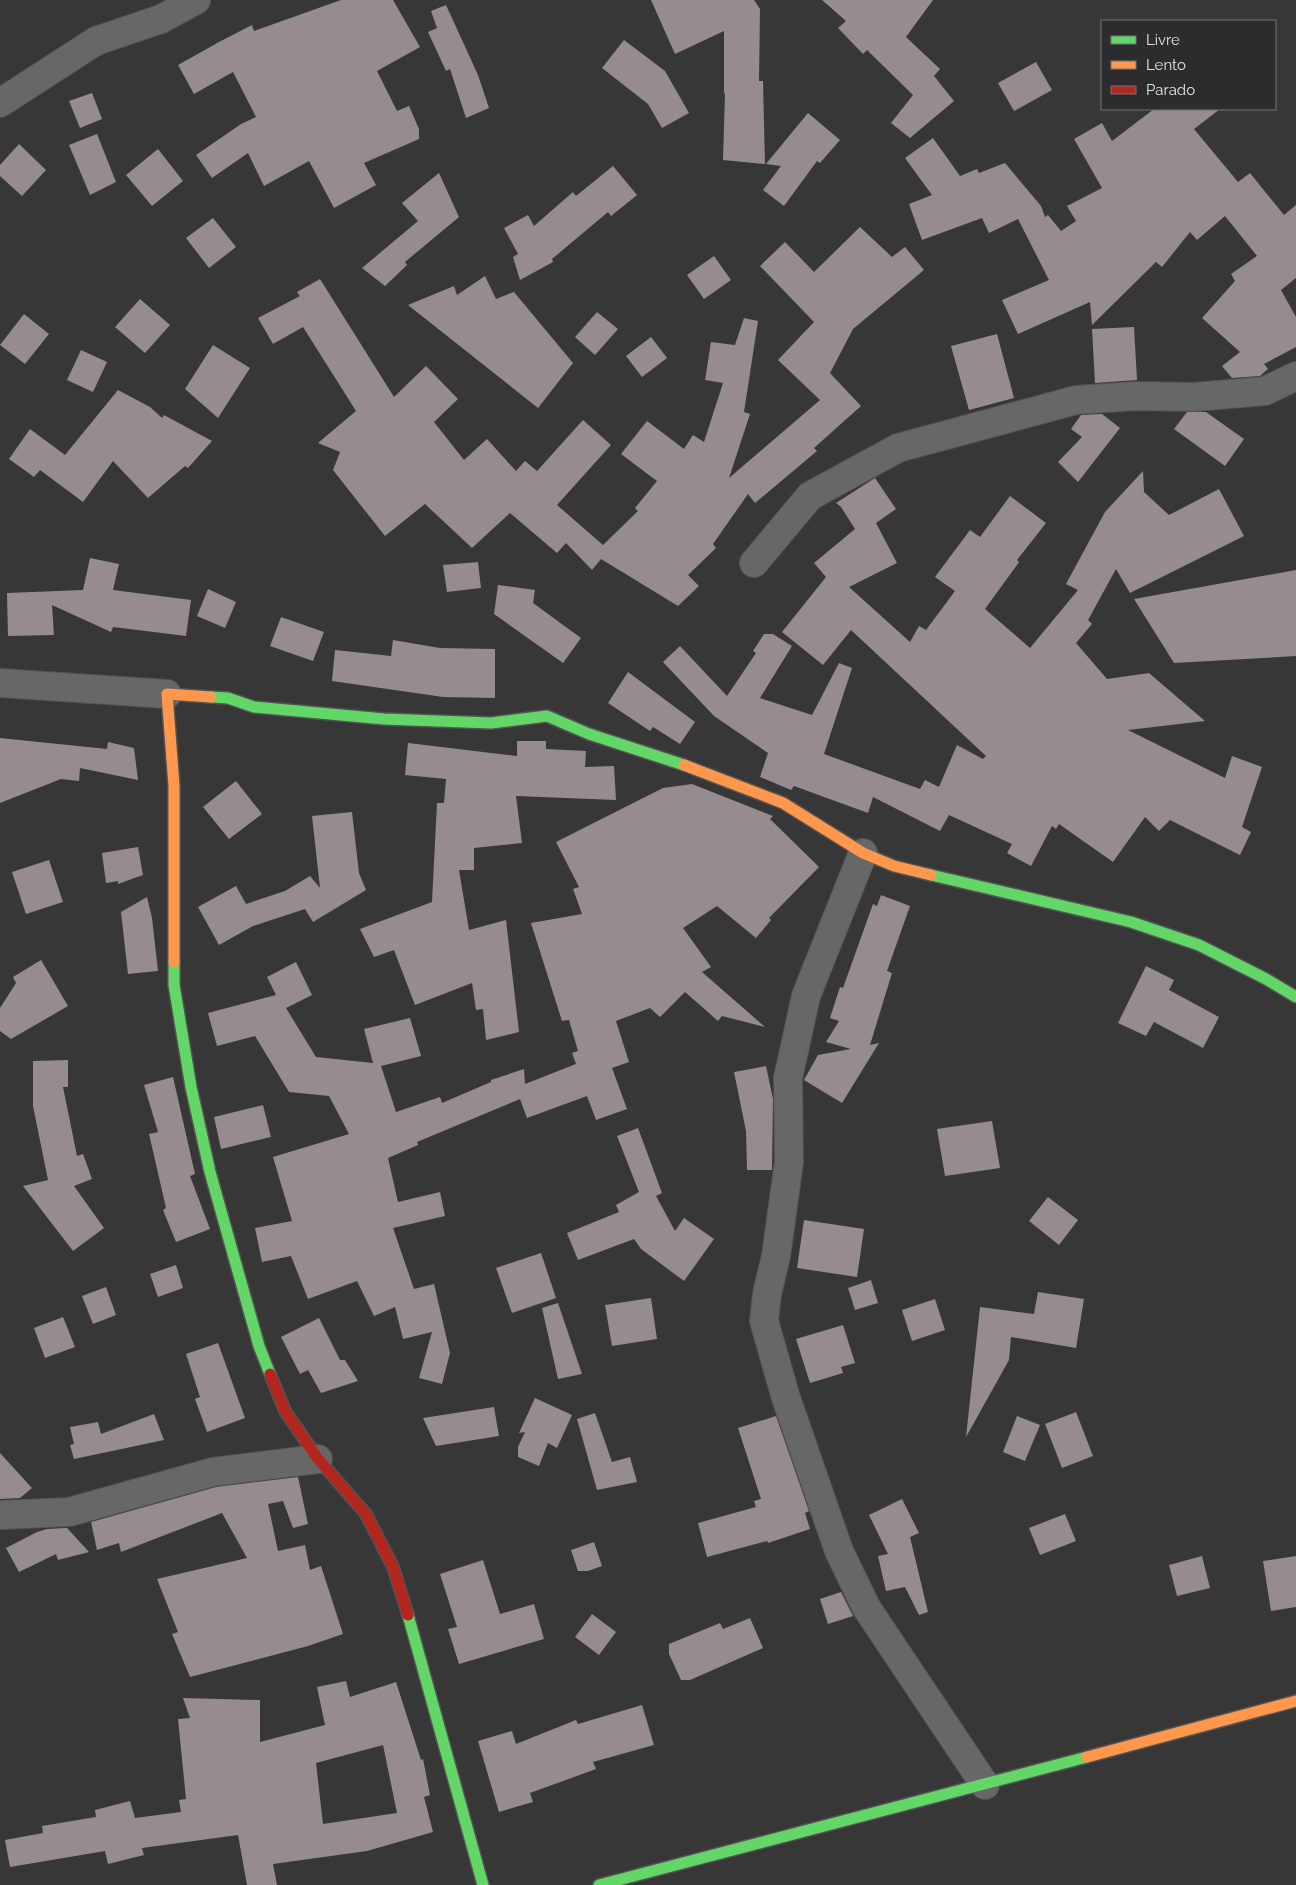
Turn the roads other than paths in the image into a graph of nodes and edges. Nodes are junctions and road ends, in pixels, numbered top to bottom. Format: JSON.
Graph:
{"nodes":[{"id":1,"x":196,"y":0,"type":"edge"},
{"id":2,"x":0,"y":103,"type":"edge"},
{"id":3,"x":1296,"y":376,"type":"edge"},
{"id":4,"x":754,"y":564,"type":"dead end"},
{"id":5,"x":0,"y":683,"type":"edge"},
{"id":6,"x":167,"y":694,"type":"junction"},
{"id":7,"x":863,"y":854,"type":"junction"},
{"id":8,"x":1296,"y":997,"type":"edge"},
{"id":9,"x":318,"y":1459,"type":"junction"},
{"id":10,"x":0,"y":1515,"type":"edge"},
{"id":11,"x":1296,"y":1701,"type":"edge"},
{"id":12,"x":985,"y":1785,"type":"junction"},
{"id":13,"x":482,"y":1885,"type":"edge"},
{"id":14,"x":599,"y":1885,"type":"edge"}],
"edges":[{"from":1,"to":2,"type":"street"},
{"from":3,"to":4,"type":"street"},
{"from":5,"to":6,"type":"street"},
{"from":6,"to":7,"type":"main road"},
{"from":6,"to":9,"type":"main road"},
{"from":7,"to":8,"type":"main road"},
{"from":7,"to":12,"type":"street"},
{"from":9,"to":10,"type":"street"},
{"from":9,"to":13,"type":"main road"},
{"from":11,"to":12,"type":"main road"},
{"from":12,"to":14,"type":"main road"}]}
